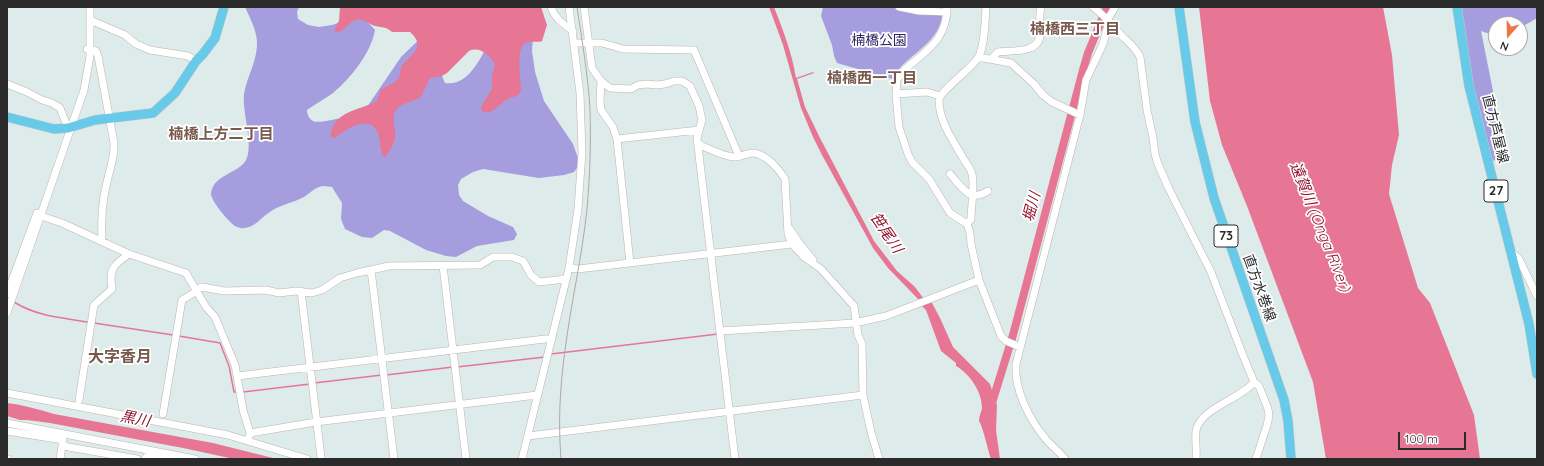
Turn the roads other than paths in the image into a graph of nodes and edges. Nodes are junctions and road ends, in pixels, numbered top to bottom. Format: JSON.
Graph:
{"nodes":[{"id":1,"x":85,"y":7,"type":"edge"},
{"id":2,"x":90,"y":7,"type":"edge"},
{"id":3,"x":224,"y":7,"type":"edge"},
{"id":4,"x":551,"y":7,"type":"edge"},
{"id":5,"x":569,"y":7,"type":"edge"},
{"id":6,"x":584,"y":7,"type":"edge"},
{"id":7,"x":899,"y":7,"type":"edge"},
{"id":8,"x":986,"y":7,"type":"edge"},
{"id":9,"x":1041,"y":7,"type":"edge"},
{"id":10,"x":1093,"y":7,"type":"edge"},
{"id":11,"x":1115,"y":7,"type":"edge"},
{"id":12,"x":1179,"y":7,"type":"edge"},
{"id":13,"x":1457,"y":7,"type":"edge"},
{"id":14,"x":919,"y":9,"type":"edge"},
{"id":15,"x":947,"y":10,"type":"edge"},
{"id":16,"x":1104,"y":14,"type":"edge"},
{"id":17,"x":90,"y":20,"type":"junction"},
{"id":18,"x":573,"y":31,"type":"junction"},
{"id":19,"x":574,"y":43,"type":"junction"},
{"id":20,"x":588,"y":43,"type":"junction"},
{"id":21,"x":88,"y":49,"type":"junction"},
{"id":22,"x":978,"y":57,"type":"junction"},
{"id":23,"x":992,"y":58,"type":"junction"},
{"id":24,"x":196,"y":61,"type":"junction"},
{"id":25,"x":601,"y":81,"type":"junction"},
{"id":26,"x":7,"y":84,"type":"edge"},
{"id":27,"x":896,"y":94,"type":"junction"},
{"id":28,"x":940,"y":96,"type":"junction"},
{"id":29,"x":1079,"y":115,"type":"junction"},
{"id":30,"x":7,"y":117,"type":"edge"},
{"id":31,"x":110,"y":118,"type":"junction"},
{"id":32,"x":69,"y":128,"type":"junction"},
{"id":33,"x":699,"y":130,"type":"junction"},
{"id":34,"x":617,"y":138,"type":"junction"},
{"id":35,"x":698,"y":144,"type":"junction"},
{"id":36,"x":740,"y":156,"type":"junction"},
{"id":37,"x":950,"y":174,"type":"dead end"},
{"id":38,"x":988,"y":191,"type":"dead end"},
{"id":39,"x":972,"y":196,"type":"junction"},
{"id":40,"x":41,"y":216,"type":"junction"},
{"id":41,"x":787,"y":224,"type":"junction"},
{"id":42,"x":967,"y":224,"type":"junction"},
{"id":43,"x":102,"y":241,"type":"junction"},
{"id":44,"x":792,"y":244,"type":"junction"},
{"id":45,"x":712,"y":253,"type":"junction"},
{"id":46,"x":1512,"y":253,"type":"junction"},
{"id":47,"x":129,"y":254,"type":"junction"},
{"id":48,"x":630,"y":263,"type":"junction"},
{"id":49,"x":443,"y":266,"type":"junction"},
{"id":50,"x":569,"y":268,"type":"junction"},
{"id":51,"x":821,"y":269,"type":"junction"},
{"id":52,"x":371,"y":270,"type":"junction"},
{"id":53,"x":566,"y":279,"type":"junction"},
{"id":54,"x":978,"y":280,"type":"junction"},
{"id":55,"x":197,"y":290,"type":"junction"},
{"id":56,"x":301,"y":292,"type":"junction"},
{"id":57,"x":7,"y":294,"type":"edge"},
{"id":58,"x":1537,"y":296,"type":"edge"},
{"id":59,"x":9,"y":303,"type":"edge"},
{"id":60,"x":7,"y":313,"type":"edge"},
{"id":61,"x":855,"y":323,"type":"junction"},
{"id":62,"x":720,"y":331,"type":"junction"},
{"id":63,"x":552,"y":339,"type":"junction"},
{"id":64,"x":1019,"y":347,"type":"junction"},
{"id":65,"x":453,"y":350,"type":"junction"},
{"id":66,"x":382,"y":358,"type":"junction"},
{"id":67,"x":1536,"y":361,"type":"edge"},
{"id":68,"x":311,"y":367,"type":"junction"},
{"id":69,"x":1537,"y":374,"type":"edge"},
{"id":70,"x":237,"y":376,"type":"junction"},
{"id":71,"x":1254,"y":382,"type":"junction"},
{"id":72,"x":7,"y":393,"type":"edge"},
{"id":73,"x":537,"y":395,"type":"junction"},
{"id":74,"x":863,"y":395,"type":"junction"},
{"id":75,"x":79,"y":400,"type":"dead end"},
{"id":76,"x":460,"y":404,"type":"junction"},
{"id":77,"x":730,"y":411,"type":"junction"},
{"id":78,"x":388,"y":413,"type":"junction"},
{"id":79,"x":163,"y":414,"type":"dead end"},
{"id":80,"x":316,"y":422,"type":"junction"},
{"id":81,"x":7,"y":423,"type":"edge"},
{"id":82,"x":7,"y":431,"type":"edge"},
{"id":83,"x":528,"y":436,"type":"junction"},
{"id":84,"x":249,"y":437,"type":"junction"},
{"id":85,"x":63,"y":446,"type":"junction"},
{"id":86,"x":169,"y":454,"type":"junction"},
{"id":87,"x":321,"y":457,"type":"dead end"},
{"id":88,"x":60,"y":459,"type":"edge"},
{"id":89,"x":137,"y":459,"type":"edge"},
{"id":90,"x":145,"y":459,"type":"edge"},
{"id":91,"x":195,"y":459,"type":"edge"},
{"id":92,"x":307,"y":459,"type":"edge"},
{"id":93,"x":394,"y":459,"type":"edge"},
{"id":94,"x":466,"y":459,"type":"edge"},
{"id":95,"x":522,"y":459,"type":"edge"},
{"id":96,"x":735,"y":459,"type":"edge"},
{"id":97,"x":879,"y":459,"type":"edge"},
{"id":98,"x":1064,"y":459,"type":"edge"},
{"id":99,"x":1196,"y":459,"type":"edge"},
{"id":100,"x":1256,"y":459,"type":"edge"},
{"id":101,"x":1291,"y":459,"type":"edge"}],
"edges":[{"from":1,"to":21,"type":"street"},
{"from":2,"to":17,"type":"street"},
{"from":3,"to":24,"type":"main road"},
{"from":4,"to":18,"type":"street"},
{"from":5,"to":18,"type":"street"},
{"from":6,"to":20,"type":"street"},
{"from":7,"to":14,"type":"street"},
{"from":8,"to":22,"type":"street"},
{"from":9,"to":23,"type":"street"},
{"from":10,"to":16,"type":"street"},
{"from":11,"to":16,"type":"street"},
{"from":12,"to":101,"type":"main road","name":"直方水巻線","number":"73"},
{"from":13,"to":46,"type":"main road","name":"直方芦屋線","number":"27"},
{"from":14,"to":15,"type":"street"},
{"from":15,"to":27,"type":"street"},
{"from":16,"to":29,"type":"street"},
{"from":16,"to":71,"type":"street"},
{"from":17,"to":21,"type":"street"},
{"from":17,"to":24,"type":"street"},
{"from":18,"to":19,"type":"street"},
{"from":19,"to":20,"type":"street"},
{"from":19,"to":50,"type":"street"},
{"from":20,"to":25,"type":"street"},
{"from":20,"to":36,"type":"street"},
{"from":21,"to":31,"type":"street"},
{"from":21,"to":32,"type":"street"},
{"from":22,"to":23,"type":"street"},
{"from":22,"to":28,"type":"street"},
{"from":23,"to":29,"type":"street"},
{"from":24,"to":31,"type":"main road"},
{"from":25,"to":33,"type":"street"},
{"from":25,"to":34,"type":"street"},
{"from":26,"to":32,"type":"street"},
{"from":27,"to":28,"type":"street"},
{"from":27,"to":42,"type":"street"},
{"from":28,"to":39,"type":"street"},
{"from":29,"to":64,"type":"street"},
{"from":30,"to":32,"type":"main road"},
{"from":31,"to":32,"type":"main road"},
{"from":31,"to":43,"type":"street"},
{"from":32,"to":40,"type":"street"},
{"from":32,"to":57,"type":"street"},
{"from":33,"to":34,"type":"street"},
{"from":33,"to":35,"type":"street"},
{"from":34,"to":48,"type":"street"},
{"from":35,"to":36,"type":"street"},
{"from":35,"to":45,"type":"street"},
{"from":36,"to":41,"type":"street"},
{"from":37,"to":39,"type":"street"},
{"from":38,"to":39,"type":"street"},
{"from":39,"to":42,"type":"street"},
{"from":40,"to":43,"type":"street"},
{"from":40,"to":59,"type":"street"},
{"from":41,"to":44,"type":"street"},
{"from":41,"to":51,"type":"street"},
{"from":42,"to":54,"type":"street"},
{"from":43,"to":47,"type":"street"},
{"from":44,"to":45,"type":"street"},
{"from":44,"to":51,"type":"street"},
{"from":45,"to":48,"type":"street"},
{"from":45,"to":62,"type":"street"},
{"from":46,"to":58,"type":"street"},
{"from":46,"to":67,"type":"main road","name":"直方芦屋線","number":"27"},
{"from":47,"to":55,"type":"street"},
{"from":47,"to":75,"type":"street"},
{"from":48,"to":50,"type":"street"},
{"from":49,"to":52,"type":"street"},
{"from":49,"to":53,"type":"street"},
{"from":49,"to":65,"type":"street"},
{"from":50,"to":53,"type":"street"},
{"from":51,"to":61,"type":"street"},
{"from":52,"to":56,"type":"street"},
{"from":52,"to":66,"type":"street"},
{"from":53,"to":63,"type":"street"},
{"from":54,"to":61,"type":"street"},
{"from":54,"to":64,"type":"street"},
{"from":55,"to":56,"type":"street"},
{"from":55,"to":70,"type":"street"},
{"from":55,"to":79,"type":"street"},
{"from":56,"to":68,"type":"street"},
{"from":59,"to":60,"type":"street"},
{"from":61,"to":62,"type":"street"},
{"from":61,"to":74,"type":"street"},
{"from":62,"to":77,"type":"street"},
{"from":63,"to":65,"type":"street"},
{"from":63,"to":73,"type":"street"},
{"from":64,"to":98,"type":"street"},
{"from":65,"to":66,"type":"street"},
{"from":65,"to":76,"type":"street"},
{"from":66,"to":68,"type":"street"},
{"from":66,"to":78,"type":"street"},
{"from":67,"to":69,"type":"main road","name":"直方芦屋線","number":"27"},
{"from":68,"to":70,"type":"street"},
{"from":68,"to":80,"type":"street"},
{"from":70,"to":84,"type":"street"},
{"from":71,"to":99,"type":"street"},
{"from":71,"to":100,"type":"street"},
{"from":72,"to":84,"type":"street"},
{"from":73,"to":76,"type":"street"},
{"from":73,"to":83,"type":"street"},
{"from":74,"to":77,"type":"street"},
{"from":74,"to":97,"type":"street"},
{"from":76,"to":78,"type":"street"},
{"from":76,"to":94,"type":"street"},
{"from":77,"to":83,"type":"street"},
{"from":77,"to":96,"type":"street"},
{"from":78,"to":80,"type":"street"},
{"from":78,"to":93,"type":"street"},
{"from":80,"to":84,"type":"street"},
{"from":80,"to":87,"type":"street"},
{"from":81,"to":86,"type":"street"},
{"from":82,"to":85,"type":"street"},
{"from":83,"to":95,"type":"street"},
{"from":84,"to":92,"type":"street"},
{"from":85,"to":88,"type":"street"},
{"from":85,"to":89,"type":"street"},
{"from":86,"to":90,"type":"street"},
{"from":86,"to":91,"type":"street"}]}
